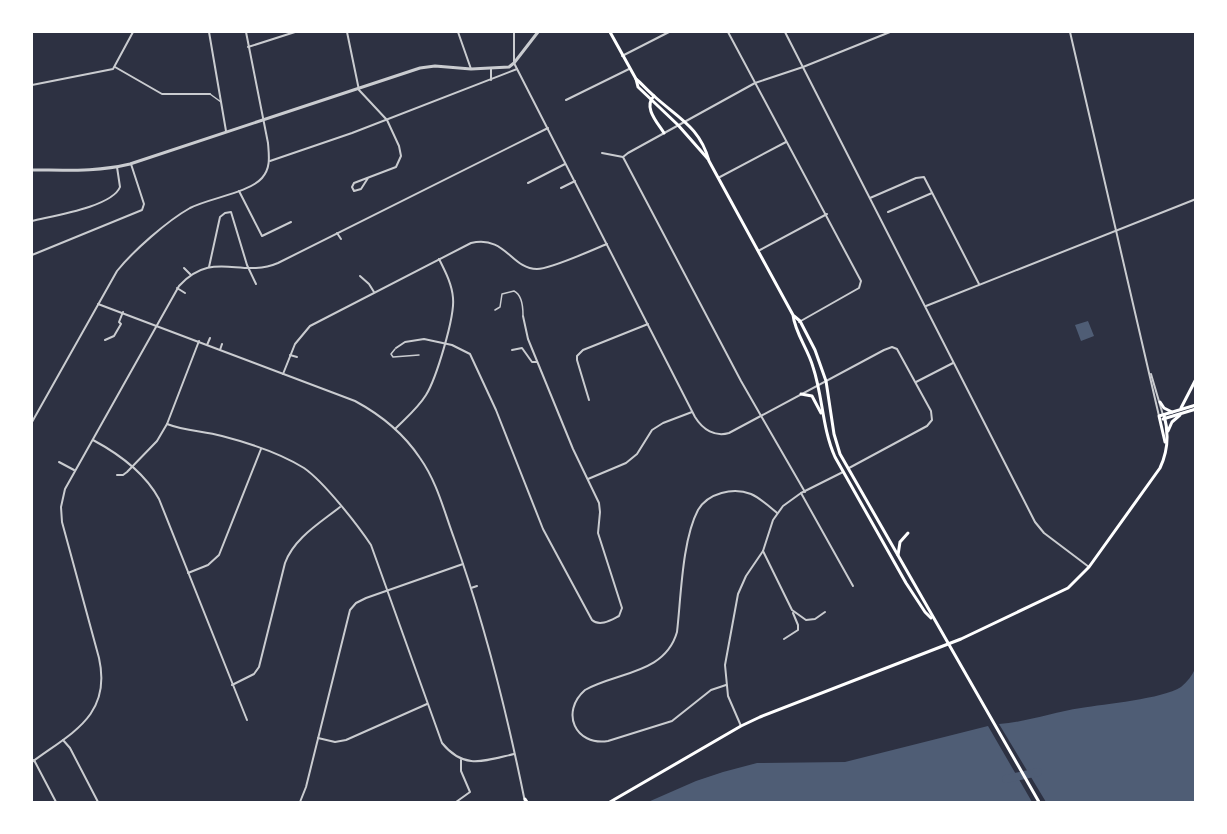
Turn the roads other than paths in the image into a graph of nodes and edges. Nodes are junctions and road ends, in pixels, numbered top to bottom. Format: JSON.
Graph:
{"nodes":[{"id":1,"x":133,"y":32,"type":"edge"},
{"id":2,"x":209,"y":32,"type":"edge"},
{"id":3,"x":246,"y":32,"type":"edge"},
{"id":4,"x":295,"y":32,"type":"edge"},
{"id":5,"x":347,"y":32,"type":"edge"},
{"id":6,"x":458,"y":32,"type":"edge"},
{"id":7,"x":514,"y":32,"type":"edge"},
{"id":8,"x":538,"y":32,"type":"edge"},
{"id":9,"x":610,"y":32,"type":"edge"},
{"id":10,"x":669,"y":32,"type":"edge"},
{"id":11,"x":728,"y":32,"type":"edge"},
{"id":12,"x":785,"y":32,"type":"edge"},
{"id":13,"x":890,"y":32,"type":"edge"},
{"id":14,"x":1070,"y":32,"type":"edge"},
{"id":15,"x":248,"y":47,"type":"junction"},
{"id":16,"x":622,"y":56,"type":"junction"},
{"id":17,"x":514,"y":63,"type":"junction"},
{"id":18,"x":115,"y":67,"type":"junction"},
{"id":19,"x":803,"y":67,"type":"junction"},
{"id":20,"x":471,"y":69,"type":"junction"},
{"id":21,"x":491,"y":69,"type":"junction"},
{"id":22,"x":517,"y":69,"type":"junction"},
{"id":23,"x":629,"y":69,"type":"junction"},
{"id":24,"x":636,"y":79,"type":"junction"},
{"id":25,"x":491,"y":80,"type":"junction"},
{"id":26,"x":755,"y":83,"type":"junction"},
{"id":27,"x":32,"y":85,"type":"edge"},
{"id":28,"x":359,"y":88,"type":"junction"},
{"id":29,"x":210,"y":94,"type":"joint"},
{"id":30,"x":654,"y":96,"type":"junction"},
{"id":31,"x":566,"y":100,"type":"dead end"},
{"id":32,"x":650,"y":100,"type":"junction"},
{"id":33,"x":221,"y":102,"type":"junction"},
{"id":34,"x":262,"y":119,"type":"junction"},
{"id":35,"x":387,"y":120,"type":"junction"},
{"id":36,"x":686,"y":121,"type":"junction"},
{"id":37,"x":678,"y":125,"type":"junction"},
{"id":38,"x":548,"y":128,"type":"junction"},
{"id":39,"x":226,"y":131,"type":"junction"},
{"id":40,"x":664,"y":133,"type":"junction"},
{"id":41,"x":786,"y":141,"type":"junction"},
{"id":42,"x":602,"y":153,"type":"dead end"},
{"id":43,"x":623,"y":158,"type":"junction"},
{"id":44,"x":270,"y":161,"type":"junction"},
{"id":45,"x":709,"y":161,"type":"junction"},
{"id":46,"x":130,"y":164,"type":"junction"},
{"id":47,"x":566,"y":164,"type":"junction"},
{"id":48,"x":117,"y":167,"type":"junction"},
{"id":49,"x":32,"y":170,"type":"edge"},
{"id":50,"x":368,"y":178,"type":"junction"},
{"id":51,"x":447,"y":178,"type":"junction"},
{"id":52,"x":718,"y":178,"type":"junction"},
{"id":53,"x":575,"y":181,"type":"junction"},
{"id":54,"x":528,"y":183,"type":"dead end"},
{"id":55,"x":450,"y":184,"type":"dead end"},
{"id":56,"x":561,"y":188,"type":"dead end"},
{"id":57,"x":239,"y":190,"type":"junction"},
{"id":58,"x":933,"y":192,"type":"junction"},
{"id":59,"x":870,"y":198,"type":"junction"},
{"id":60,"x":1196,"y":199,"type":"edge"},
{"id":61,"x":888,"y":212,"type":"dead end"},
{"id":62,"x":826,"y":213,"type":"junction"},
{"id":63,"x":32,"y":221,"type":"edge"},
{"id":64,"x":291,"y":222,"type":"dead end"},
{"id":65,"x":1116,"y":231,"type":"junction"},
{"id":66,"x":337,"y":233,"type":"junction"},
{"id":67,"x":341,"y":239,"type":"dead end"},
{"id":68,"x":607,"y":244,"type":"junction"},
{"id":69,"x":757,"y":251,"type":"junction"},
{"id":70,"x":32,"y":255,"type":"edge"},
{"id":71,"x":439,"y":259,"type":"junction"},
{"id":72,"x":209,"y":267,"type":"junction"},
{"id":73,"x":184,"y":268,"type":"dead end"},
{"id":74,"x":248,"y":269,"type":"junction"},
{"id":75,"x":191,"y":275,"type":"junction"},
{"id":76,"x":360,"y":276,"type":"dead end"},
{"id":77,"x":256,"y":284,"type":"dead end"},
{"id":78,"x":979,"y":284,"type":"junction"},
{"id":79,"x":177,"y":288,"type":"junction"},
{"id":80,"x":374,"y":292,"type":"junction"},
{"id":81,"x":185,"y":293,"type":"dead end"},
{"id":82,"x":367,"y":296,"type":"junction"},
{"id":83,"x":370,"y":300,"type":"dead end"},
{"id":84,"x":98,"y":304,"type":"junction"},
{"id":85,"x":926,"y":306,"type":"junction"},
{"id":86,"x":495,"y":310,"type":"dead end"},
{"id":87,"x":123,"y":312,"type":"junction"},
{"id":88,"x":793,"y":315,"type":"junction"},
{"id":89,"x":523,"y":316,"type":"joint"},
{"id":90,"x":800,"y":321,"type":"junction"},
{"id":91,"x":648,"y":324,"type":"junction"},
{"id":92,"x":794,"y":324,"type":"junction"},
{"id":93,"x":156,"y":325,"type":"junction"},
{"id":94,"x":806,"y":333,"type":"junction"},
{"id":95,"x":800,"y":336,"type":"junction"},
{"id":96,"x":210,"y":338,"type":"dead end"},
{"id":97,"x":105,"y":340,"type":"dead end"},
{"id":98,"x":199,"y":341,"type":"junction"},
{"id":99,"x":444,"y":343,"type":"junction"},
{"id":100,"x":222,"y":344,"type":"dead end"},
{"id":101,"x":207,"y":345,"type":"junction"},
{"id":102,"x":396,"y":348,"type":"joint"},
{"id":103,"x":220,"y":350,"type":"junction"},
{"id":104,"x":512,"y":350,"type":"dead end"},
{"id":105,"x":815,"y":350,"type":"junction"},
{"id":106,"x":809,"y":354,"type":"junction"},
{"id":107,"x":290,"y":355,"type":"junction"},
{"id":108,"x":419,"y":355,"type":"dead end"},
{"id":109,"x":297,"y":357,"type":"dead end"},
{"id":110,"x":537,"y":362,"type":"junction"},
{"id":111,"x":954,"y":362,"type":"junction"},
{"id":112,"x":1150,"y":372,"type":"junction"},
{"id":113,"x":283,"y":374,"type":"junction"},
{"id":114,"x":1196,"y":379,"type":"edge"},
{"id":115,"x":826,"y":381,"type":"junction"},
{"id":116,"x":916,"y":382,"type":"junction"},
{"id":117,"x":819,"y":385,"type":"junction"},
{"id":118,"x":801,"y":394,"type":"junction"},
{"id":119,"x":589,"y":400,"type":"dead end"},
{"id":120,"x":1160,"y":402,"type":"junction"},
{"id":121,"x":1196,"y":407,"type":"edge"},
{"id":122,"x":1181,"y":411,"type":"junction"},
{"id":123,"x":692,"y":412,"type":"junction"},
{"id":124,"x":1172,"y":412,"type":"junction"},
{"id":125,"x":761,"y":416,"type":"junction"},
{"id":126,"x":823,"y":418,"type":"junction"},
{"id":127,"x":1162,"y":418,"type":"junction"},
{"id":128,"x":32,"y":422,"type":"edge"},
{"id":129,"x":167,"y":424,"type":"junction"},
{"id":130,"x":395,"y":429,"type":"junction"},
{"id":131,"x":1168,"y":433,"type":"junction"},
{"id":132,"x":92,"y":439,"type":"junction"},
{"id":133,"x":1166,"y":444,"type":"junction"},
{"id":134,"x":261,"y":449,"type":"junction"},
{"id":135,"x":58,"y":462,"type":"dead end"},
{"id":136,"x":132,"y":467,"type":"junction"},
{"id":137,"x":848,"y":469,"type":"junction"},
{"id":138,"x":74,"y":471,"type":"junction"},
{"id":139,"x":843,"y":472,"type":"junction"},
{"id":140,"x":117,"y":475,"type":"dead end"},
{"id":141,"x":588,"y":479,"type":"junction"},
{"id":142,"x":803,"y":492,"type":"junction"},
{"id":143,"x":340,"y":507,"type":"junction"},
{"id":144,"x":777,"y":513,"type":"junction"},
{"id":145,"x":908,"y":533,"type":"dead end"},
{"id":146,"x":763,"y":551,"type":"junction"},
{"id":147,"x":898,"y":556,"type":"junction"},
{"id":148,"x":463,"y":564,"type":"junction"},
{"id":149,"x":1089,"y":567,"type":"junction"},
{"id":150,"x":188,"y":573,"type":"junction"},
{"id":151,"x":477,"y":586,"type":"dead end"},
{"id":152,"x":853,"y":586,"type":"dead end"},
{"id":153,"x":471,"y":588,"type":"junction"},
{"id":154,"x":388,"y":591,"type":"junction"},
{"id":155,"x":792,"y":610,"type":"junction"},
{"id":156,"x":825,"y":612,"type":"dead end"},
{"id":157,"x":932,"y":618,"type":"junction"},
{"id":158,"x":784,"y":639,"type":"dead end"},
{"id":159,"x":232,"y":684,"type":"junction"},
{"id":160,"x":726,"y":685,"type":"junction"},
{"id":161,"x":427,"y":704,"type":"junction"},
{"id":162,"x":247,"y":720,"type":"dead end"},
{"id":163,"x":741,"y":726,"type":"junction"},
{"id":164,"x":318,"y":738,"type":"junction"},
{"id":165,"x":62,"y":740,"type":"junction"},
{"id":166,"x":514,"y":754,"type":"junction"},
{"id":167,"x":461,"y":759,"type":"junction"},
{"id":168,"x":33,"y":761,"type":"edge"},
{"id":169,"x":526,"y":801,"type":"edge"},
{"id":170,"x":56,"y":802,"type":"edge"},
{"id":171,"x":98,"y":802,"type":"edge"},
{"id":172,"x":300,"y":802,"type":"edge"},
{"id":173,"x":456,"y":802,"type":"edge"},
{"id":174,"x":610,"y":802,"type":"edge"},
{"id":175,"x":1039,"y":802,"type":"edge"}],
"edges":[{"from":1,"to":18,"type":"street"},
{"from":2,"to":33,"type":"street"},
{"from":3,"to":15,"type":"street"},
{"from":4,"to":15,"type":"street"},
{"from":5,"to":28,"type":"street"},
{"from":6,"to":20,"type":"street"},
{"from":7,"to":17,"type":"street"},
{"from":8,"to":17,"type":"street"},
{"from":9,"to":16,"type":"main road"},
{"from":10,"to":16,"type":"street"},
{"from":11,"to":26,"type":"street"},
{"from":12,"to":19,"type":"street"},
{"from":13,"to":19,"type":"street"},
{"from":14,"to":65,"type":"street"},
{"from":15,"to":34,"type":"street"},
{"from":16,"to":23,"type":"main road"},
{"from":17,"to":21,"type":"street"},
{"from":17,"to":22,"type":"street"},
{"from":18,"to":27,"type":"street"},
{"from":18,"to":29,"type":"street"},
{"from":19,"to":26,"type":"street"},
{"from":19,"to":59,"type":"street"},
{"from":20,"to":21,"type":"street"},
{"from":20,"to":28,"type":"street"},
{"from":21,"to":25,"type":"street"},
{"from":22,"to":25,"type":"street"},
{"from":22,"to":38,"type":"street"},
{"from":23,"to":24,"type":"main road"},
{"from":23,"to":31,"type":"street"},
{"from":24,"to":30,"type":"main road"},
{"from":24,"to":32,"type":"main road"},
{"from":25,"to":35,"type":"street"},
{"from":26,"to":36,"type":"street"},
{"from":26,"to":41,"type":"street"},
{"from":28,"to":34,"type":"street"},
{"from":28,"to":35,"type":"street"},
{"from":29,"to":33,"type":"street"},
{"from":30,"to":32,"type":"main road"},
{"from":30,"to":36,"type":"main road"},
{"from":32,"to":37,"type":"main road"},
{"from":32,"to":40,"type":"main road"},
{"from":33,"to":39,"type":"street"},
{"from":34,"to":39,"type":"street"},
{"from":34,"to":44,"type":"street"},
{"from":35,"to":44,"type":"street"},
{"from":35,"to":50,"type":"street"},
{"from":36,"to":37,"type":"street"},
{"from":36,"to":45,"type":"main road"},
{"from":37,"to":40,"type":"street"},
{"from":37,"to":45,"type":"main road"},
{"from":38,"to":47,"type":"street"},
{"from":38,"to":51,"type":"street"},
{"from":39,"to":46,"type":"street"},
{"from":40,"to":43,"type":"street"},
{"from":41,"to":52,"type":"street"},
{"from":41,"to":62,"type":"street"},
{"from":42,"to":43,"type":"street"},
{"from":43,"to":125,"type":"street"},
{"from":44,"to":57,"type":"street"},
{"from":45,"to":52,"type":"main road"},
{"from":46,"to":48,"type":"street"},
{"from":46,"to":70,"type":"street"},
{"from":47,"to":53,"type":"street"},
{"from":47,"to":54,"type":"street"},
{"from":48,"to":49,"type":"street"},
{"from":48,"to":63,"type":"street"},
{"from":50,"to":50,"type":"street"},
{"from":51,"to":55,"type":"street"},
{"from":51,"to":66,"type":"street"},
{"from":52,"to":69,"type":"main road"},
{"from":53,"to":56,"type":"street"},
{"from":53,"to":68,"type":"street"},
{"from":57,"to":64,"type":"street"},
{"from":57,"to":84,"type":"street"},
{"from":58,"to":59,"type":"street"},
{"from":58,"to":61,"type":"street"},
{"from":58,"to":78,"type":"street"},
{"from":59,"to":85,"type":"street"},
{"from":60,"to":65,"type":"street"},
{"from":62,"to":69,"type":"street"},
{"from":62,"to":90,"type":"street"},
{"from":65,"to":78,"type":"street"},
{"from":65,"to":112,"type":"street"},
{"from":66,"to":67,"type":"street"},
{"from":66,"to":74,"type":"street"},
{"from":68,"to":71,"type":"street"},
{"from":68,"to":91,"type":"street"},
{"from":69,"to":88,"type":"main road"},
{"from":71,"to":80,"type":"street"},
{"from":71,"to":99,"type":"street"},
{"from":72,"to":74,"type":"street"},
{"from":72,"to":74,"type":"street"},
{"from":72,"to":75,"type":"street"},
{"from":73,"to":75,"type":"street"},
{"from":74,"to":77,"type":"street"},
{"from":75,"to":79,"type":"street"},
{"from":76,"to":80,"type":"street"},
{"from":78,"to":85,"type":"street"},
{"from":79,"to":81,"type":"street"},
{"from":79,"to":93,"type":"street"},
{"from":80,"to":82,"type":"street"},
{"from":82,"to":83,"type":"street"},
{"from":82,"to":107,"type":"street"},
{"from":84,"to":87,"type":"street"},
{"from":84,"to":128,"type":"street"},
{"from":85,"to":111,"type":"street"},
{"from":86,"to":89,"type":"street"},
{"from":87,"to":93,"type":"street"},
{"from":87,"to":97,"type":"street"},
{"from":88,"to":90,"type":"main road"},
{"from":88,"to":92,"type":"main road"},
{"from":89,"to":110,"type":"street"},
{"from":90,"to":92,"type":"street"},
{"from":90,"to":94,"type":"main road"},
{"from":91,"to":119,"type":"street"},
{"from":91,"to":123,"type":"street"},
{"from":92,"to":95,"type":"main road"},
{"from":93,"to":98,"type":"street"},
{"from":93,"to":132,"type":"street"},
{"from":94,"to":95,"type":"main road"},
{"from":94,"to":105,"type":"main road"},
{"from":95,"to":106,"type":"main road"},
{"from":96,"to":101,"type":"street"},
{"from":98,"to":101,"type":"street"},
{"from":98,"to":129,"type":"street"},
{"from":99,"to":102,"type":"street"},
{"from":99,"to":130,"type":"street"},
{"from":99,"to":141,"type":"street"},
{"from":100,"to":103,"type":"street"},
{"from":101,"to":103,"type":"street"},
{"from":102,"to":108,"type":"street"},
{"from":103,"to":113,"type":"street"},
{"from":104,"to":110,"type":"street"},
{"from":105,"to":106,"type":"main road"},
{"from":105,"to":115,"type":"main road"},
{"from":106,"to":117,"type":"main road"},
{"from":107,"to":109,"type":"street"},
{"from":107,"to":113,"type":"street"},
{"from":110,"to":141,"type":"street"},
{"from":111,"to":116,"type":"street"},
{"from":111,"to":149,"type":"street"},
{"from":112,"to":120,"type":"street"},
{"from":112,"to":127,"type":"street"},
{"from":113,"to":130,"type":"street"},
{"from":114,"to":122,"type":"main road"},
{"from":115,"to":116,"type":"street"},
{"from":115,"to":117,"type":"street"},
{"from":115,"to":137,"type":"main road"},
{"from":116,"to":137,"type":"street"},
{"from":117,"to":118,"type":"street"},
{"from":117,"to":126,"type":"main road"},
{"from":118,"to":125,"type":"street"},
{"from":118,"to":126,"type":"main road"},
{"from":120,"to":124,"type":"main road"},
{"from":120,"to":127,"type":"street"},
{"from":121,"to":122,"type":"main road"},
{"from":122,"to":124,"type":"main road"},
{"from":122,"to":127,"type":"main road"},
{"from":122,"to":131,"type":"main road"},
{"from":123,"to":125,"type":"street"},
{"from":123,"to":141,"type":"street"},
{"from":124,"to":127,"type":"main road"},
{"from":125,"to":142,"type":"street"},
{"from":126,"to":139,"type":"main road"},
{"from":127,"to":131,"type":"main road"},
{"from":127,"to":133,"type":"main road"},
{"from":129,"to":134,"type":"street"},
{"from":129,"to":136,"type":"street"},
{"from":130,"to":148,"type":"street"},
{"from":131,"to":133,"type":"main road"},
{"from":132,"to":136,"type":"street"},
{"from":132,"to":138,"type":"street"},
{"from":133,"to":149,"type":"main road"},
{"from":134,"to":143,"type":"street"},
{"from":134,"to":150,"type":"street"},
{"from":135,"to":138,"type":"street"},
{"from":136,"to":140,"type":"street"},
{"from":136,"to":150,"type":"street"},
{"from":137,"to":147,"type":"main road"},
{"from":138,"to":165,"type":"street"},
{"from":139,"to":142,"type":"street"},
{"from":139,"to":157,"type":"main road"},
{"from":142,"to":144,"type":"street"},
{"from":142,"to":152,"type":"street"},
{"from":143,"to":154,"type":"street"},
{"from":143,"to":159,"type":"street"},
{"from":144,"to":146,"type":"street"},
{"from":144,"to":160,"type":"street"},
{"from":145,"to":147,"type":"main road"},
{"from":146,"to":155,"type":"street"},
{"from":146,"to":160,"type":"street"},
{"from":147,"to":157,"type":"main road"},
{"from":148,"to":153,"type":"street"},
{"from":148,"to":154,"type":"street"},
{"from":149,"to":163,"type":"main road"},
{"from":150,"to":159,"type":"street"},
{"from":151,"to":153,"type":"street"},
{"from":153,"to":166,"type":"street"},
{"from":154,"to":161,"type":"street"},
{"from":154,"to":164,"type":"street"},
{"from":155,"to":156,"type":"street"},
{"from":155,"to":158,"type":"street"},
{"from":157,"to":175,"type":"main road"},
{"from":159,"to":162,"type":"street"},
{"from":160,"to":163,"type":"street"},
{"from":161,"to":164,"type":"street"},
{"from":161,"to":167,"type":"street"},
{"from":163,"to":174,"type":"main road"},
{"from":164,"to":172,"type":"street"},
{"from":165,"to":168,"type":"street"},
{"from":165,"to":171,"type":"street"},
{"from":166,"to":167,"type":"street"},
{"from":166,"to":169,"type":"street"},
{"from":167,"to":173,"type":"street"},
{"from":168,"to":170,"type":"street"}]}
